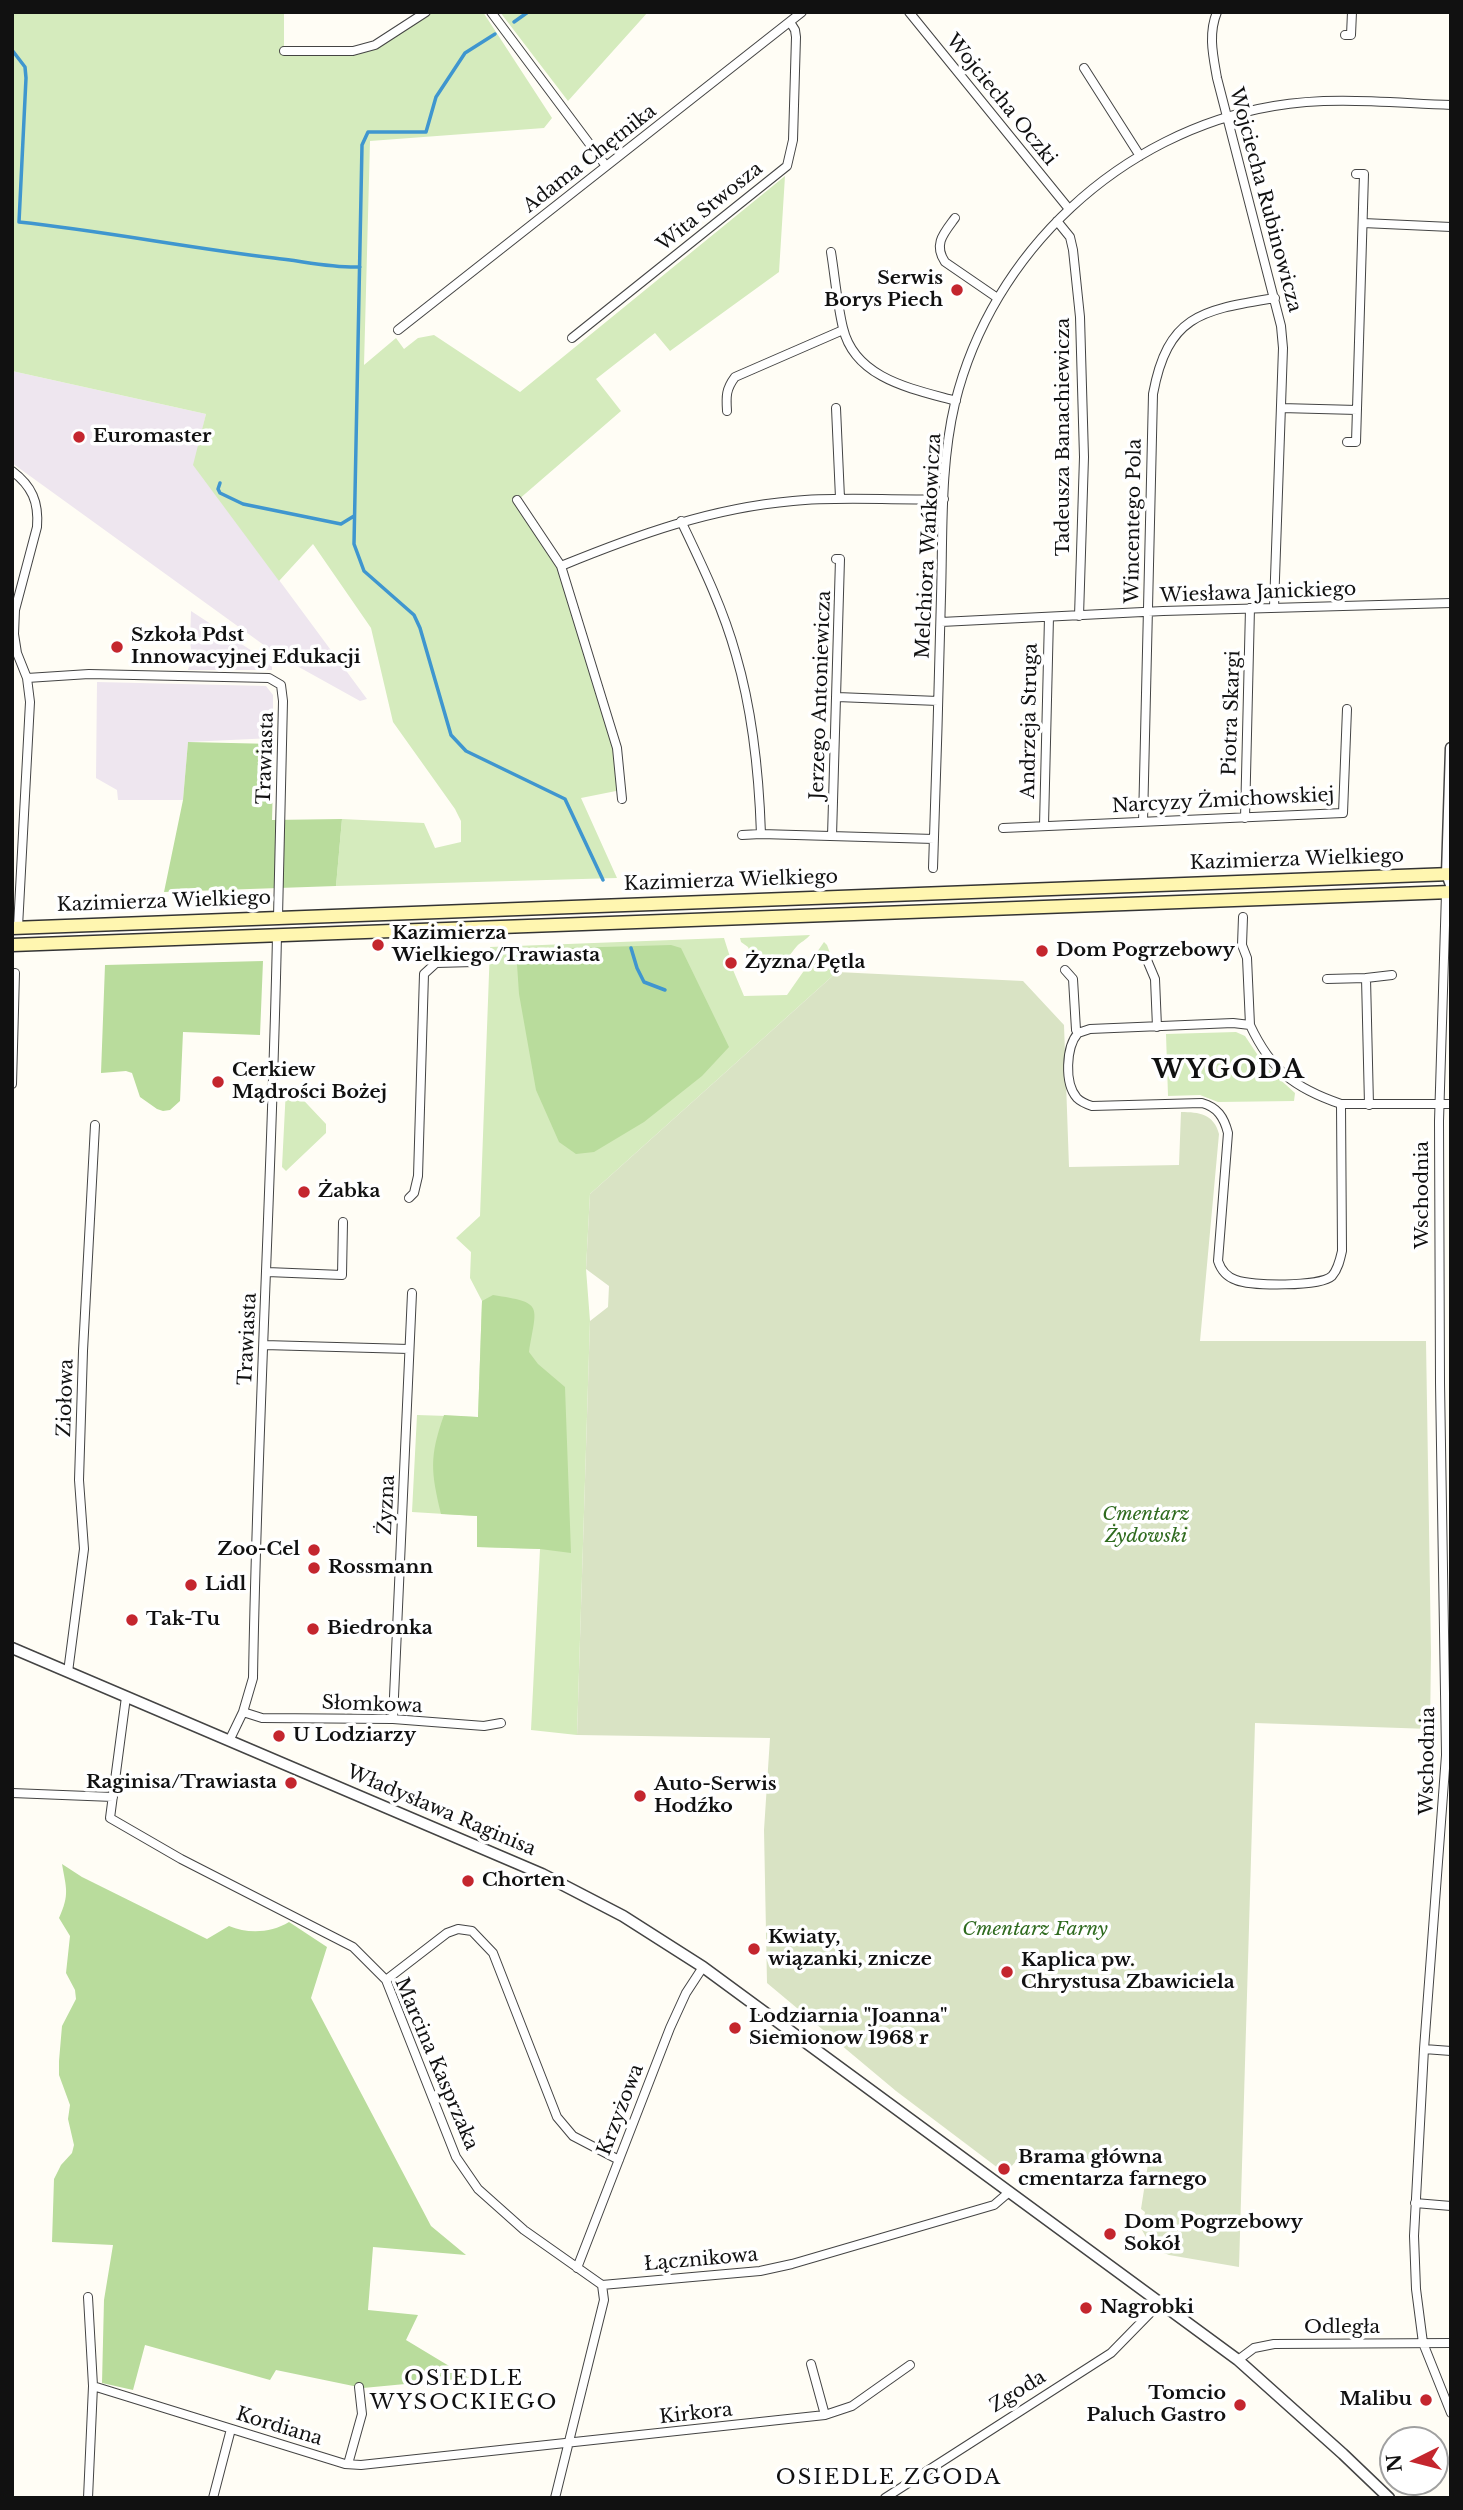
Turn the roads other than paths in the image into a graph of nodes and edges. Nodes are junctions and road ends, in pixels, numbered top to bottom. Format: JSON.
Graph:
{"nodes":[{"id":1,"x":426,"y":12,"type":"edge"},
{"id":2,"x":491,"y":12,"type":"edge"},
{"id":3,"x":802,"y":12,"type":"edge"},
{"id":4,"x":909,"y":12,"type":"edge"},
{"id":5,"x":1217,"y":12,"type":"edge"},
{"id":6,"x":1352,"y":12,"type":"edge"},
{"id":7,"x":790,"y":22,"type":"junction"},
{"id":8,"x":1345,"y":35,"type":"dead end"},
{"id":9,"x":284,"y":51,"type":"dead end"},
{"id":10,"x":1084,"y":68,"type":"dead end"},
{"id":11,"x":1451,"y":105,"type":"edge"},
{"id":12,"x":1226,"y":117,"type":"junction"},
{"id":13,"x":1140,"y":156,"type":"junction"},
{"id":14,"x":606,"y":166,"type":"junction"},
{"id":15,"x":1356,"y":174,"type":"dead end"},
{"id":16,"x":1069,"y":209,"type":"junction"},
{"id":17,"x":955,"y":218,"type":"dead end"},
{"id":18,"x":1057,"y":221,"type":"junction"},
{"id":19,"x":1363,"y":223,"type":"junction"},
{"id":20,"x":1451,"y":227,"type":"edge"},
{"id":21,"x":831,"y":252,"type":"dead end"},
{"id":22,"x":996,"y":297,"type":"junction"},
{"id":23,"x":1275,"y":298,"type":"junction"},
{"id":24,"x":398,"y":330,"type":"dead end"},
{"id":25,"x":844,"y":330,"type":"junction"},
{"id":26,"x":572,"y":338,"type":"dead end"},
{"id":27,"x":956,"y":401,"type":"junction"},
{"id":28,"x":836,"y":408,"type":"dead end"},
{"id":29,"x":1281,"y":408,"type":"junction"},
{"id":30,"x":1357,"y":410,"type":"junction"},
{"id":31,"x":727,"y":411,"type":"dead end"},
{"id":32,"x":1346,"y":442,"type":"dead end"},
{"id":33,"x":12,"y":471,"type":"edge"},
{"id":34,"x":840,"y":498,"type":"junction"},
{"id":35,"x":944,"y":499,"type":"junction"},
{"id":36,"x":517,"y":500,"type":"dead end"},
{"id":37,"x":681,"y":521,"type":"junction"},
{"id":38,"x":836,"y":559,"type":"dead end"},
{"id":39,"x":561,"y":566,"type":"junction"},
{"id":40,"x":1451,"y":603,"type":"edge"},
{"id":41,"x":1274,"y":607,"type":"junction"},
{"id":42,"x":1250,"y":608,"type":"junction"},
{"id":43,"x":1147,"y":612,"type":"junction"},
{"id":44,"x":1079,"y":616,"type":"junction"},
{"id":45,"x":1049,"y":617,"type":"junction"},
{"id":46,"x":941,"y":622,"type":"junction"},
{"id":47,"x":27,"y":678,"type":"junction"},
{"id":48,"x":837,"y":697,"type":"junction"},
{"id":49,"x":938,"y":701,"type":"junction"},
{"id":50,"x":1347,"y":709,"type":"dead end"},
{"id":51,"x":1451,"y":748,"type":"edge"},
{"id":52,"x":622,"y":799,"type":"dead end"},
{"id":53,"x":12,"y":816,"type":"edge"},
{"id":54,"x":23,"y":816,"type":"junction"},
{"id":55,"x":1245,"y":818,"type":"junction"},
{"id":56,"x":1143,"y":822,"type":"junction"},
{"id":57,"x":1044,"y":825,"type":"junction"},
{"id":58,"x":1003,"y":828,"type":"dead end"},
{"id":59,"x":742,"y":835,"type":"dead end"},
{"id":60,"x":761,"y":835,"type":"junction"},
{"id":61,"x":832,"y":836,"type":"junction"},
{"id":62,"x":934,"y":839,"type":"junction"},
{"id":63,"x":933,"y":868,"type":"dead end"},
{"id":64,"x":1315,"y":879,"type":"junction"},
{"id":65,"x":1449,"y":884,"type":"edge"},
{"id":66,"x":1315,"y":898,"type":"junction"},
{"id":67,"x":738,"y":900,"type":"junction"},
{"id":68,"x":410,"y":912,"type":"junction"},
{"id":69,"x":278,"y":917,"type":"junction"},
{"id":70,"x":1243,"y":917,"type":"dead end"},
{"id":71,"x":734,"y":918,"type":"junction"},
{"id":72,"x":15,"y":928,"type":"edge"},
{"id":73,"x":410,"y":930,"type":"junction"},
{"id":74,"x":277,"y":935,"type":"junction"},
{"id":75,"x":12,"y":945,"type":"edge"},
{"id":76,"x":1147,"y":960,"type":"dead end"},
{"id":77,"x":474,"y":962,"type":"dead end"},
{"id":78,"x":1065,"y":970,"type":"dead end"},
{"id":79,"x":15,"y":972,"type":"dead end"},
{"id":80,"x":1392,"y":975,"type":"dead end"},
{"id":81,"x":1366,"y":978,"type":"junction"},
{"id":82,"x":1327,"y":979,"type":"dead end"},
{"id":83,"x":1250,"y":1025,"type":"junction"},
{"id":84,"x":1157,"y":1027,"type":"junction"},
{"id":85,"x":1078,"y":1033,"type":"junction"},
{"id":86,"x":12,"y":1084,"type":"edge"},
{"id":87,"x":1341,"y":1104,"type":"junction"},
{"id":88,"x":1439,"y":1104,"type":"junction"},
{"id":89,"x":1451,"y":1104,"type":"edge"},
{"id":90,"x":1368,"y":1105,"type":"junction"},
{"id":91,"x":95,"y":1125,"type":"dead end"},
{"id":92,"x":409,"y":1198,"type":"dead end"},
{"id":93,"x":343,"y":1222,"type":"dead end"},
{"id":94,"x":267,"y":1272,"type":"junction"},
{"id":95,"x":411,"y":1293,"type":"dead end"},
{"id":96,"x":264,"y":1345,"type":"junction"},
{"id":97,"x":409,"y":1349,"type":"junction"},
{"id":98,"x":1446,"y":1557,"type":"edge"},
{"id":99,"x":12,"y":1648,"type":"edge"},
{"id":100,"x":68,"y":1672,"type":"junction"},
{"id":101,"x":126,"y":1696,"type":"junction"},
{"id":102,"x":243,"y":1712,"type":"junction"},
{"id":103,"x":393,"y":1719,"type":"junction"},
{"id":104,"x":501,"y":1723,"type":"dead end"},
{"id":105,"x":230,"y":1739,"type":"junction"},
{"id":106,"x":12,"y":1793,"type":"edge"},
{"id":107,"x":113,"y":1797,"type":"junction"},
{"id":108,"x":703,"y":1967,"type":"junction"},
{"id":109,"x":386,"y":1980,"type":"junction"},
{"id":110,"x":1424,"y":2049,"type":"junction"},
{"id":111,"x":1451,"y":2051,"type":"edge"},
{"id":112,"x":619,"y":2160,"type":"junction"},
{"id":113,"x":1008,"y":2193,"type":"junction"},
{"id":114,"x":1415,"y":2203,"type":"junction"},
{"id":115,"x":1451,"y":2206,"type":"edge"},
{"id":116,"x":577,"y":2268,"type":"junction"},
{"id":117,"x":602,"y":2285,"type":"junction"},
{"id":118,"x":88,"y":2297,"type":"dead end"},
{"id":119,"x":1159,"y":2304,"type":"junction"},
{"id":120,"x":1423,"y":2343,"type":"junction"},
{"id":121,"x":1451,"y":2343,"type":"edge"},
{"id":122,"x":1238,"y":2360,"type":"junction"},
{"id":123,"x":811,"y":2364,"type":"dead end"},
{"id":124,"x":910,"y":2365,"type":"dead end"},
{"id":125,"x":93,"y":2386,"type":"junction"},
{"id":126,"x":359,"y":2387,"type":"dead end"},
{"id":127,"x":1451,"y":2413,"type":"edge"},
{"id":128,"x":825,"y":2415,"type":"junction"},
{"id":129,"x":231,"y":2429,"type":"junction"},
{"id":130,"x":570,"y":2443,"type":"junction"},
{"id":131,"x":348,"y":2464,"type":"junction"},
{"id":132,"x":89,"y":2498,"type":"edge"},
{"id":133,"x":213,"y":2498,"type":"edge"},
{"id":134,"x":555,"y":2498,"type":"edge"},
{"id":135,"x":885,"y":2498,"type":"edge"},
{"id":136,"x":1389,"y":2498,"type":"edge"}],
"edges":[{"from":1,"to":9,"type":"street"},
{"from":2,"to":14,"type":"street"},
{"from":3,"to":7,"type":"street","name":"Adama Chętnika"},
{"from":4,"to":16,"type":"street","name":"Wojciecha Oczki"},
{"from":5,"to":12,"type":"street","name":"Wojciecha Rubinowicza"},
{"from":6,"to":8,"type":"street"},
{"from":7,"to":14,"type":"street","name":"Adama Chętnika"},
{"from":7,"to":26,"type":"street","name":"Wita Stwosza"},
{"from":10,"to":13,"type":"street"},
{"from":11,"to":12,"type":"street","name":"Melchiora Wańkowicza"},
{"from":12,"to":13,"type":"street","name":"Melchiora Wańkowicza"},
{"from":12,"to":23,"type":"street","name":"Wojciecha Rubinowicza"},
{"from":13,"to":16,"type":"street","name":"Melchiora Wańkowicza"},
{"from":14,"to":24,"type":"street","name":"Adama Chętnika"},
{"from":15,"to":19,"type":"street"},
{"from":16,"to":18,"type":"street","name":"Melchiora Wańkowicza"},
{"from":17,"to":22,"type":"street"},
{"from":18,"to":22,"type":"street","name":"Melchiora Wańkowicza"},
{"from":18,"to":44,"type":"street","name":"Tadeusza Banachiewicza"},
{"from":19,"to":20,"type":"street"},
{"from":19,"to":30,"type":"street"},
{"from":21,"to":25,"type":"street"},
{"from":22,"to":27,"type":"street","name":"Melchiora Wańkowicza"},
{"from":23,"to":29,"type":"street","name":"Wojciecha Rubinowicza"},
{"from":23,"to":43,"type":"street","name":"Wincentego Pola"},
{"from":25,"to":27,"type":"street"},
{"from":25,"to":31,"type":"street"},
{"from":27,"to":35,"type":"street","name":"Melchiora Wańkowicza"},
{"from":28,"to":34,"type":"street"},
{"from":29,"to":30,"type":"street"},
{"from":29,"to":41,"type":"street","name":"Wojciecha Rubinowicza"},
{"from":30,"to":32,"type":"street"},
{"from":33,"to":47,"type":"street"},
{"from":34,"to":35,"type":"street"},
{"from":34,"to":37,"type":"street"},
{"from":35,"to":46,"type":"street","name":"Melchiora Wańkowicza"},
{"from":36,"to":39,"type":"street"},
{"from":37,"to":39,"type":"street"},
{"from":37,"to":60,"type":"street"},
{"from":38,"to":48,"type":"street","name":"Jerzego Antoniewicza"},
{"from":39,"to":52,"type":"street"},
{"from":40,"to":41,"type":"street","name":"Wiesława Janickiego"},
{"from":41,"to":42,"type":"street","name":"Wiesława Janickiego"},
{"from":42,"to":43,"type":"street","name":"Wiesława Janickiego"},
{"from":42,"to":55,"type":"street","name":"Piotra Skargi"},
{"from":43,"to":44,"type":"street","name":"Wiesława Janickiego"},
{"from":43,"to":56,"type":"street","name":"Wincentego Pola"},
{"from":44,"to":45,"type":"street","name":"Wiesława Janickiego"},
{"from":45,"to":46,"type":"street","name":"Wiesława Janickiego"},
{"from":45,"to":57,"type":"street","name":"Andrzeja Struga"},
{"from":46,"to":49,"type":"street","name":"Melchiora Wańkowicza"},
{"from":47,"to":54,"type":"street"},
{"from":47,"to":69,"type":"street","name":"Trawiasta"},
{"from":48,"to":49,"type":"street"},
{"from":48,"to":61,"type":"street","name":"Jerzego Antoniewicza"},
{"from":49,"to":62,"type":"street","name":"Melchiora Wańkowicza"},
{"from":50,"to":55,"type":"street","name":"Narcyzy Żmichowskiej"},
{"from":51,"to":65,"type":"street"},
{"from":53,"to":54,"type":"street"},
{"from":54,"to":72,"type":"street"},
{"from":55,"to":56,"type":"street","name":"Narcyzy Żmichowskiej"},
{"from":56,"to":57,"type":"street","name":"Narcyzy Żmichowskiej"},
{"from":57,"to":58,"type":"street","name":"Narcyzy Żmichowskiej"},
{"from":59,"to":60,"type":"street"},
{"from":60,"to":61,"type":"street"},
{"from":61,"to":62,"type":"street"},
{"from":62,"to":63,"type":"street","name":"Melchiora Wańkowicza"},
{"from":64,"to":65,"type":"main road","name":"Kazimierza Wielkiego"},
{"from":64,"to":66,"type":"main road"},
{"from":64,"to":67,"type":"main road","name":"Kazimierza Wielkiego"},
{"from":65,"to":66,"type":"main road","name":"Kazimierza Wielkiego"},
{"from":65,"to":88,"type":"street","name":"Wschodnia"},
{"from":66,"to":71,"type":"main road","name":"Kazimierza Wielkiego"},
{"from":67,"to":68,"type":"main road","name":"Kazimierza Wielkiego"},
{"from":67,"to":71,"type":"main road"},
{"from":68,"to":69,"type":"main road","name":"Kazimierza Wielkiego"},
{"from":68,"to":73,"type":"main road"},
{"from":69,"to":72,"type":"main road","name":"Kazimierza Wielkiego"},
{"from":70,"to":83,"type":"street"},
{"from":71,"to":73,"type":"main road","name":"Kazimierza Wielkiego"},
{"from":73,"to":74,"type":"main road","name":"Kazimierza Wielkiego"},
{"from":74,"to":75,"type":"main road","name":"Kazimierza Wielkiego"},
{"from":74,"to":94,"type":"street","name":"Trawiasta"},
{"from":76,"to":84,"type":"street"},
{"from":77,"to":92,"type":"street"},
{"from":78,"to":85,"type":"street"},
{"from":79,"to":86,"type":"street"},
{"from":80,"to":81,"type":"street"},
{"from":81,"to":82,"type":"street"},
{"from":81,"to":90,"type":"street"},
{"from":83,"to":84,"type":"street"},
{"from":83,"to":87,"type":"street"},
{"from":84,"to":85,"type":"street"},
{"from":85,"to":87,"type":"street"},
{"from":87,"to":90,"type":"street"},
{"from":88,"to":89,"type":"street"},
{"from":88,"to":90,"type":"street"},
{"from":88,"to":98,"type":"street","name":"Wschodnia"},
{"from":91,"to":100,"type":"street","name":"Ziołowa"},
{"from":93,"to":94,"type":"street"},
{"from":94,"to":96,"type":"street","name":"Trawiasta"},
{"from":95,"to":97,"type":"street","name":"Żyzna"},
{"from":96,"to":97,"type":"street"},
{"from":96,"to":102,"type":"street","name":"Trawiasta"},
{"from":97,"to":103,"type":"street","name":"Żyzna"},
{"from":98,"to":110,"type":"street","name":"Wschodnia"},
{"from":99,"to":100,"type":"street","name":"Władysława Raginisa"},
{"from":100,"to":101,"type":"street","name":"Władysława Raginisa"},
{"from":101,"to":105,"type":"street","name":"Władysława Raginisa"},
{"from":101,"to":107,"type":"street","name":"Marcina Kasprzaka"},
{"from":102,"to":103,"type":"street","name":"Słomkowa"},
{"from":102,"to":105,"type":"street","name":"Trawiasta"},
{"from":103,"to":104,"type":"street","name":"Słomkowa"},
{"from":105,"to":108,"type":"street","name":"Władysława Raginisa"},
{"from":106,"to":107,"type":"street"},
{"from":107,"to":109,"type":"street","name":"Marcina Kasprzaka"},
{"from":108,"to":112,"type":"street","name":"Krzyżowa"},
{"from":108,"to":113,"type":"street","name":"Władysława Raginisa"},
{"from":109,"to":112,"type":"street"},
{"from":109,"to":116,"type":"street","name":"Marcina Kasprzaka"},
{"from":110,"to":111,"type":"street"},
{"from":110,"to":114,"type":"street","name":"Wschodnia"},
{"from":112,"to":116,"type":"street","name":"Krzyżowa"},
{"from":113,"to":117,"type":"street","name":"Łącznikowa"},
{"from":113,"to":119,"type":"street","name":"Władysława Raginisa"},
{"from":114,"to":115,"type":"street"},
{"from":114,"to":120,"type":"street","name":"Wschodnia"},
{"from":116,"to":117,"type":"street","name":"Marcina Kasprzaka"},
{"from":117,"to":130,"type":"street"},
{"from":118,"to":125,"type":"street"},
{"from":119,"to":122,"type":"street","name":"Władysława Raginisa"},
{"from":119,"to":135,"type":"street","name":"Zgoda"},
{"from":120,"to":121,"type":"street","name":"Odległa"},
{"from":120,"to":122,"type":"street","name":"Odległa"},
{"from":120,"to":127,"type":"street","name":"Wschodnia"},
{"from":122,"to":136,"type":"street","name":"Władysława Raginisa"},
{"from":123,"to":128,"type":"street"},
{"from":124,"to":128,"type":"street","name":"Kirkora"},
{"from":125,"to":129,"type":"street","name":"Kordiana"},
{"from":125,"to":132,"type":"street"},
{"from":126,"to":131,"type":"street"},
{"from":128,"to":130,"type":"street","name":"Kirkora"},
{"from":129,"to":131,"type":"street","name":"Kordiana"},
{"from":129,"to":133,"type":"street"},
{"from":130,"to":131,"type":"street","name":"Kordiana"},
{"from":130,"to":134,"type":"street"}]}
